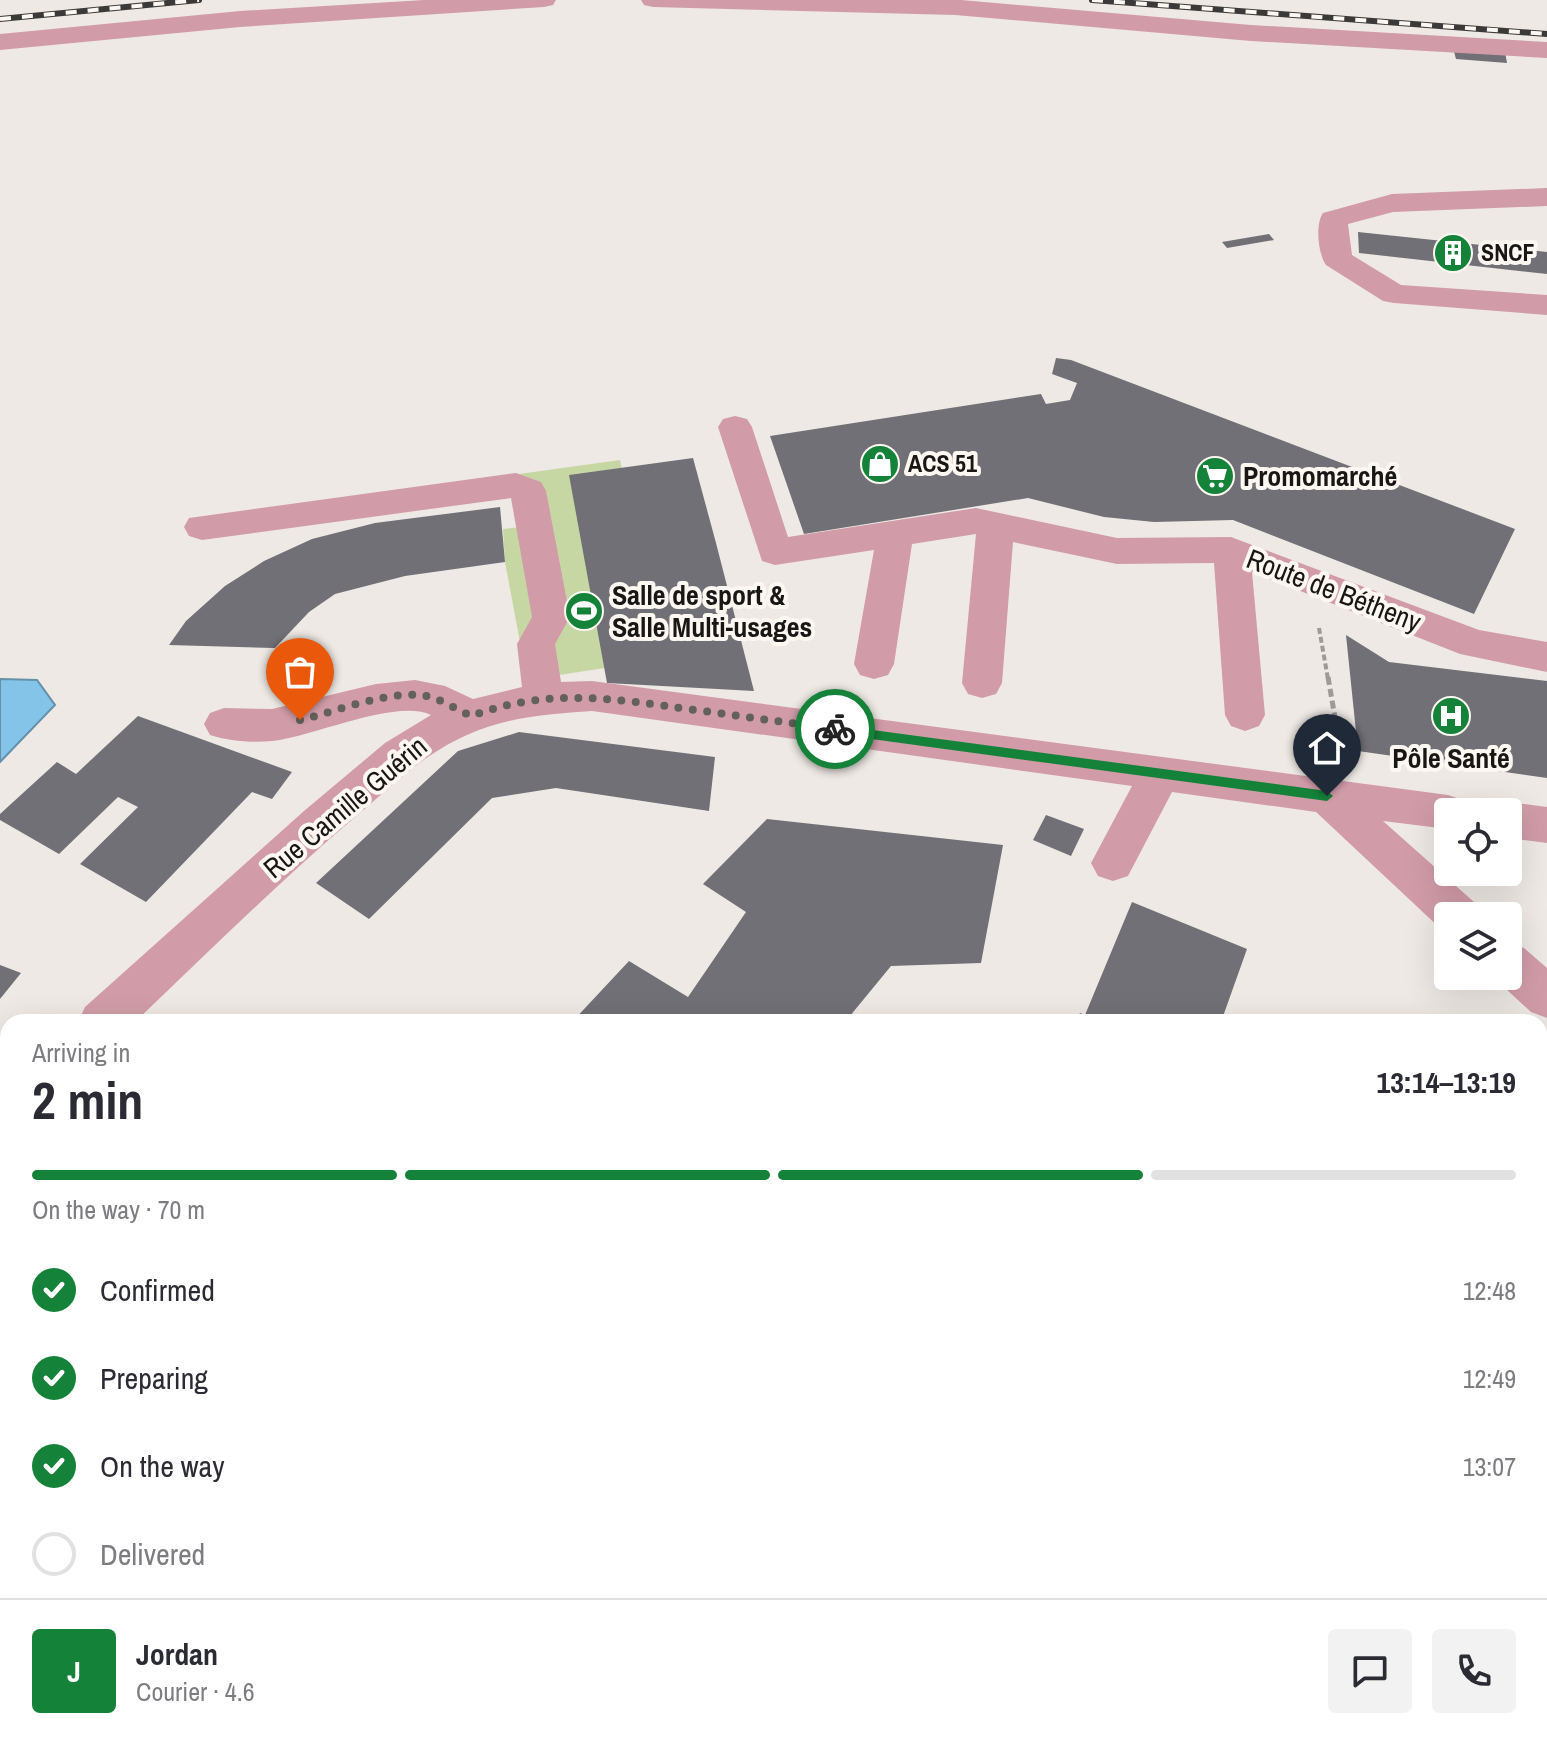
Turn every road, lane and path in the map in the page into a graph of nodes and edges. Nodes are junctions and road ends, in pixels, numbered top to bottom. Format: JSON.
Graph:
{"nodes":[{"id":1,"x":544,"y":0,"type":"edge"},
{"id":2,"x":653,"y":0,"type":"edge"},
{"id":3,"x":0,"y":42,"type":"edge"},
{"id":4,"x":1547,"y":50,"type":"edge"},
{"id":5,"x":1547,"y":197,"type":"edge"},
{"id":6,"x":1547,"y":305,"type":"edge"},
{"id":7,"x":735,"y":427,"type":"dead end"},
{"id":8,"x":996,"y":525,"type":"junction"},
{"id":9,"x":202,"y":527,"type":"dead end"},
{"id":10,"x":895,"y":533,"type":"junction"},
{"id":11,"x":1231,"y":550,"type":"junction"},
{"id":12,"x":1310,"y":580,"type":"junction"},
{"id":13,"x":1547,"y":657,"type":"edge"},
{"id":14,"x":874,"y":664,"type":"dead end"},
{"id":15,"x":982,"y":683,"type":"dead end"},
{"id":16,"x":543,"y":698,"type":"junction"},
{"id":17,"x":1245,"y":715,"type":"dead end"},
{"id":18,"x":471,"y":716,"type":"junction"},
{"id":19,"x":224,"y":724,"type":"dead end"},
{"id":20,"x":1160,"y":774,"type":"junction"},
{"id":21,"x":1338,"y":798,"type":"junction"},
{"id":22,"x":1434,"y":810,"type":"edge"},
{"id":23,"x":1522,"y":822,"type":"edge"},
{"id":24,"x":1547,"y":825,"type":"edge"},
{"id":25,"x":1113,"y":863,"type":"dead end"},
{"id":26,"x":1444,"y":902,"type":"edge"},
{"id":27,"x":1522,"y":975,"type":"edge"},
{"id":28,"x":1547,"y":997,"type":"edge"},
{"id":29,"x":111,"y":1014,"type":"edge"}],
"edges":[{"from":1,"to":3,"type":"street"},
{"from":2,"to":4,"type":"street"},
{"from":5,"to":6,"type":"street"},
{"from":7,"to":10,"type":"street","name":"Route de Bétheny"},
{"from":8,"to":10,"type":"street","name":"Route de Bétheny"},
{"from":8,"to":11,"type":"street","name":"Route de Bétheny"},
{"from":8,"to":15,"type":"street"},
{"from":9,"to":16,"type":"street"},
{"from":10,"to":14,"type":"street"},
{"from":11,"to":12,"type":"street","name":"Route de Bétheny"},
{"from":11,"to":17,"type":"street"},
{"from":12,"to":13,"type":"street","name":"Route de Bétheny"},
{"from":12,"to":21,"type":"path"},
{"from":16,"to":18,"type":"street","name":"Rue Camille Guérin"},
{"from":16,"to":20,"type":"street","name":"Rue Camille Guérin"},
{"from":18,"to":19,"type":"street"},
{"from":18,"to":29,"type":"street","name":"Rue Camille Guérin"},
{"from":20,"to":21,"type":"street","name":"Rue Camille Guérin"},
{"from":20,"to":25,"type":"street"},
{"from":21,"to":22,"type":"street","name":"Rue Camille Guérin"},
{"from":21,"to":26,"type":"street"},
{"from":23,"to":24,"type":"street"},
{"from":27,"to":28,"type":"street"}]}
